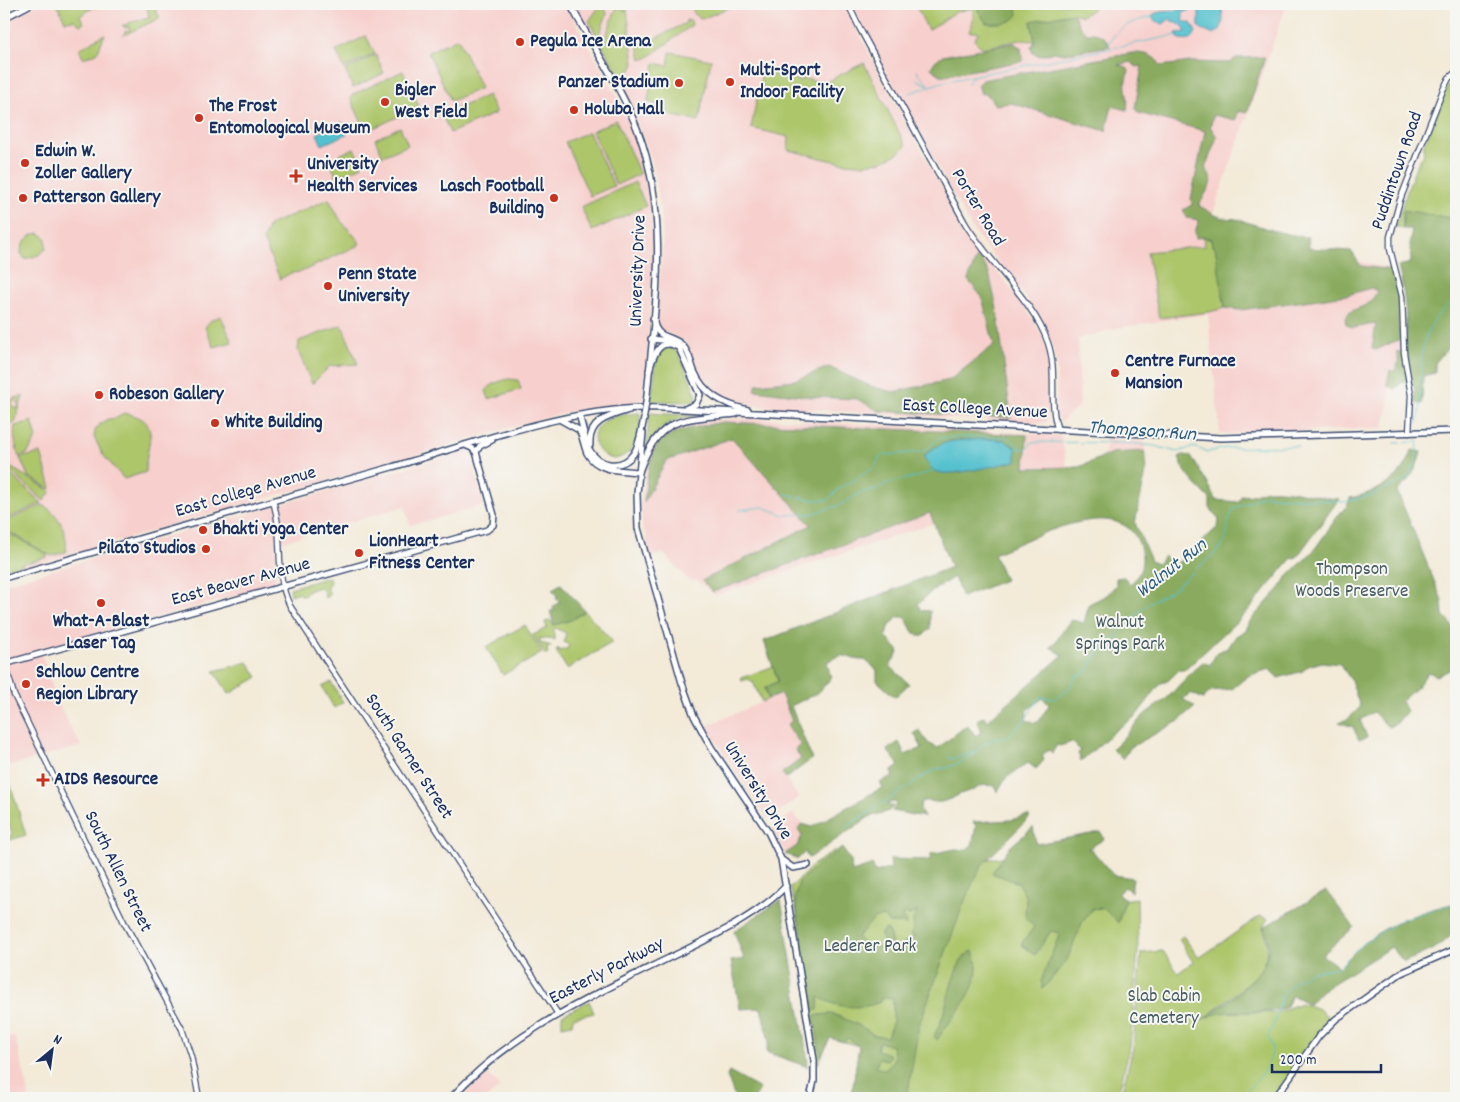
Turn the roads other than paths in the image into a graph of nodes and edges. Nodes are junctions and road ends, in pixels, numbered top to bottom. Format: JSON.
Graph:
{"nodes":[{"id":1,"x":31,"y":4,"type":"edge"},
{"id":2,"x":570,"y":4,"type":"edge"},
{"id":3,"x":848,"y":4,"type":"edge"},
{"id":4,"x":4,"y":18,"type":"edge"},
{"id":5,"x":1456,"y":72,"type":"edge"},
{"id":6,"x":653,"y":319,"type":"junction"},
{"id":7,"x":651,"y":339,"type":"junction"},
{"id":8,"x":674,"y":340,"type":"junction"},
{"id":9,"x":649,"y":371,"type":"junction"},
{"id":10,"x":640,"y":408,"type":"junction"},
{"id":11,"x":682,"y":409,"type":"junction"},
{"id":12,"x":752,"y":413,"type":"junction"},
{"id":13,"x":763,"y":413,"type":"junction"},
{"id":14,"x":579,"y":415,"type":"junction"},
{"id":15,"x":644,"y":417,"type":"junction"},
{"id":16,"x":560,"y":420,"type":"junction"},
{"id":17,"x":1058,"y":430,"type":"junction"},
{"id":18,"x":1456,"y":431,"type":"edge"},
{"id":19,"x":1410,"y":433,"type":"junction"},
{"id":20,"x":496,"y":436,"type":"junction"},
{"id":21,"x":464,"y":445,"type":"junction"},
{"id":22,"x":476,"y":452,"type":"junction"},
{"id":23,"x":592,"y":453,"type":"junction"},
{"id":24,"x":639,"y":472,"type":"junction"},
{"id":25,"x":273,"y":501,"type":"junction"},
{"id":26,"x":4,"y":578,"type":"edge"},
{"id":27,"x":282,"y":587,"type":"junction"},
{"id":28,"x":4,"y":663,"type":"edge"},
{"id":29,"x":781,"y":859,"type":"junction"},
{"id":30,"x":808,"y":865,"type":"dead end"},
{"id":31,"x":786,"y":886,"type":"junction"},
{"id":32,"x":1456,"y":949,"type":"edge"},
{"id":33,"x":558,"y":1014,"type":"junction"},
{"id":34,"x":198,"y":1098,"type":"edge"},
{"id":35,"x":451,"y":1098,"type":"edge"},
{"id":36,"x":810,"y":1098,"type":"edge"},
{"id":37,"x":1275,"y":1098,"type":"edge"}],
"edges":[{"from":1,"to":4,"type":"main road"},
{"from":2,"to":6,"type":"main road","name":"University Drive"},
{"from":3,"to":17,"type":"street","name":"Porter Road"},
{"from":5,"to":19,"type":"street","name":"Puddintown Road"},
{"from":6,"to":7,"type":"main road","name":"University Drive"},
{"from":6,"to":8,"type":"main road"},
{"from":7,"to":8,"type":"main road"},
{"from":7,"to":9,"type":"main road","name":"University Drive"},
{"from":8,"to":13,"type":"main road"},
{"from":9,"to":11,"type":"main road"},
{"from":9,"to":15,"type":"main road","name":"University Drive","bridge":true},
{"from":10,"to":11,"type":"main road","name":"East College Avenue"},
{"from":10,"to":14,"type":"main road","name":"East College Avenue"},
{"from":10,"to":23,"type":"main road"},
{"from":11,"to":12,"type":"main road","name":"East College Avenue"},
{"from":12,"to":13,"type":"main road","name":"East College Avenue"},
{"from":12,"to":24,"type":"main road"},
{"from":13,"to":17,"type":"main road","name":"East College Avenue"},
{"from":14,"to":16,"type":"main road","name":"East College Avenue"},
{"from":14,"to":23,"type":"main road"},
{"from":15,"to":23,"type":"main road"},
{"from":15,"to":24,"type":"main road","name":"University Drive"},
{"from":16,"to":20,"type":"main road","name":"East College Avenue"},
{"from":16,"to":24,"type":"main road"},
{"from":17,"to":19,"type":"main road","name":"East College Avenue"},
{"from":18,"to":19,"type":"main road","name":"East College Avenue"},
{"from":20,"to":21,"type":"main road","name":"East College Avenue"},
{"from":20,"to":22,"type":"main road","name":"East College Avenue"},
{"from":21,"to":22,"type":"main road"},
{"from":21,"to":25,"type":"main road","name":"East College Avenue"},
{"from":22,"to":27,"type":"main road","name":"East Beaver Avenue"},
{"from":24,"to":29,"type":"main road","name":"University Drive"},
{"from":25,"to":26,"type":"main road","name":"East College Avenue"},
{"from":25,"to":27,"type":"street","name":"South Garner Street"},
{"from":27,"to":28,"type":"main road","name":"East Beaver Avenue"},
{"from":27,"to":33,"type":"street","name":"South Garner Street"},
{"from":28,"to":34,"type":"street","name":"South Allen Street"},
{"from":29,"to":30,"type":"main road"},
{"from":29,"to":31,"type":"main road","name":"University Drive"},
{"from":31,"to":33,"type":"main road","name":"Easterly Parkway"},
{"from":31,"to":36,"type":"main road","name":"University Drive"},
{"from":32,"to":37,"type":"main road"},
{"from":33,"to":35,"type":"main road","name":"Easterly Parkway"}]}
